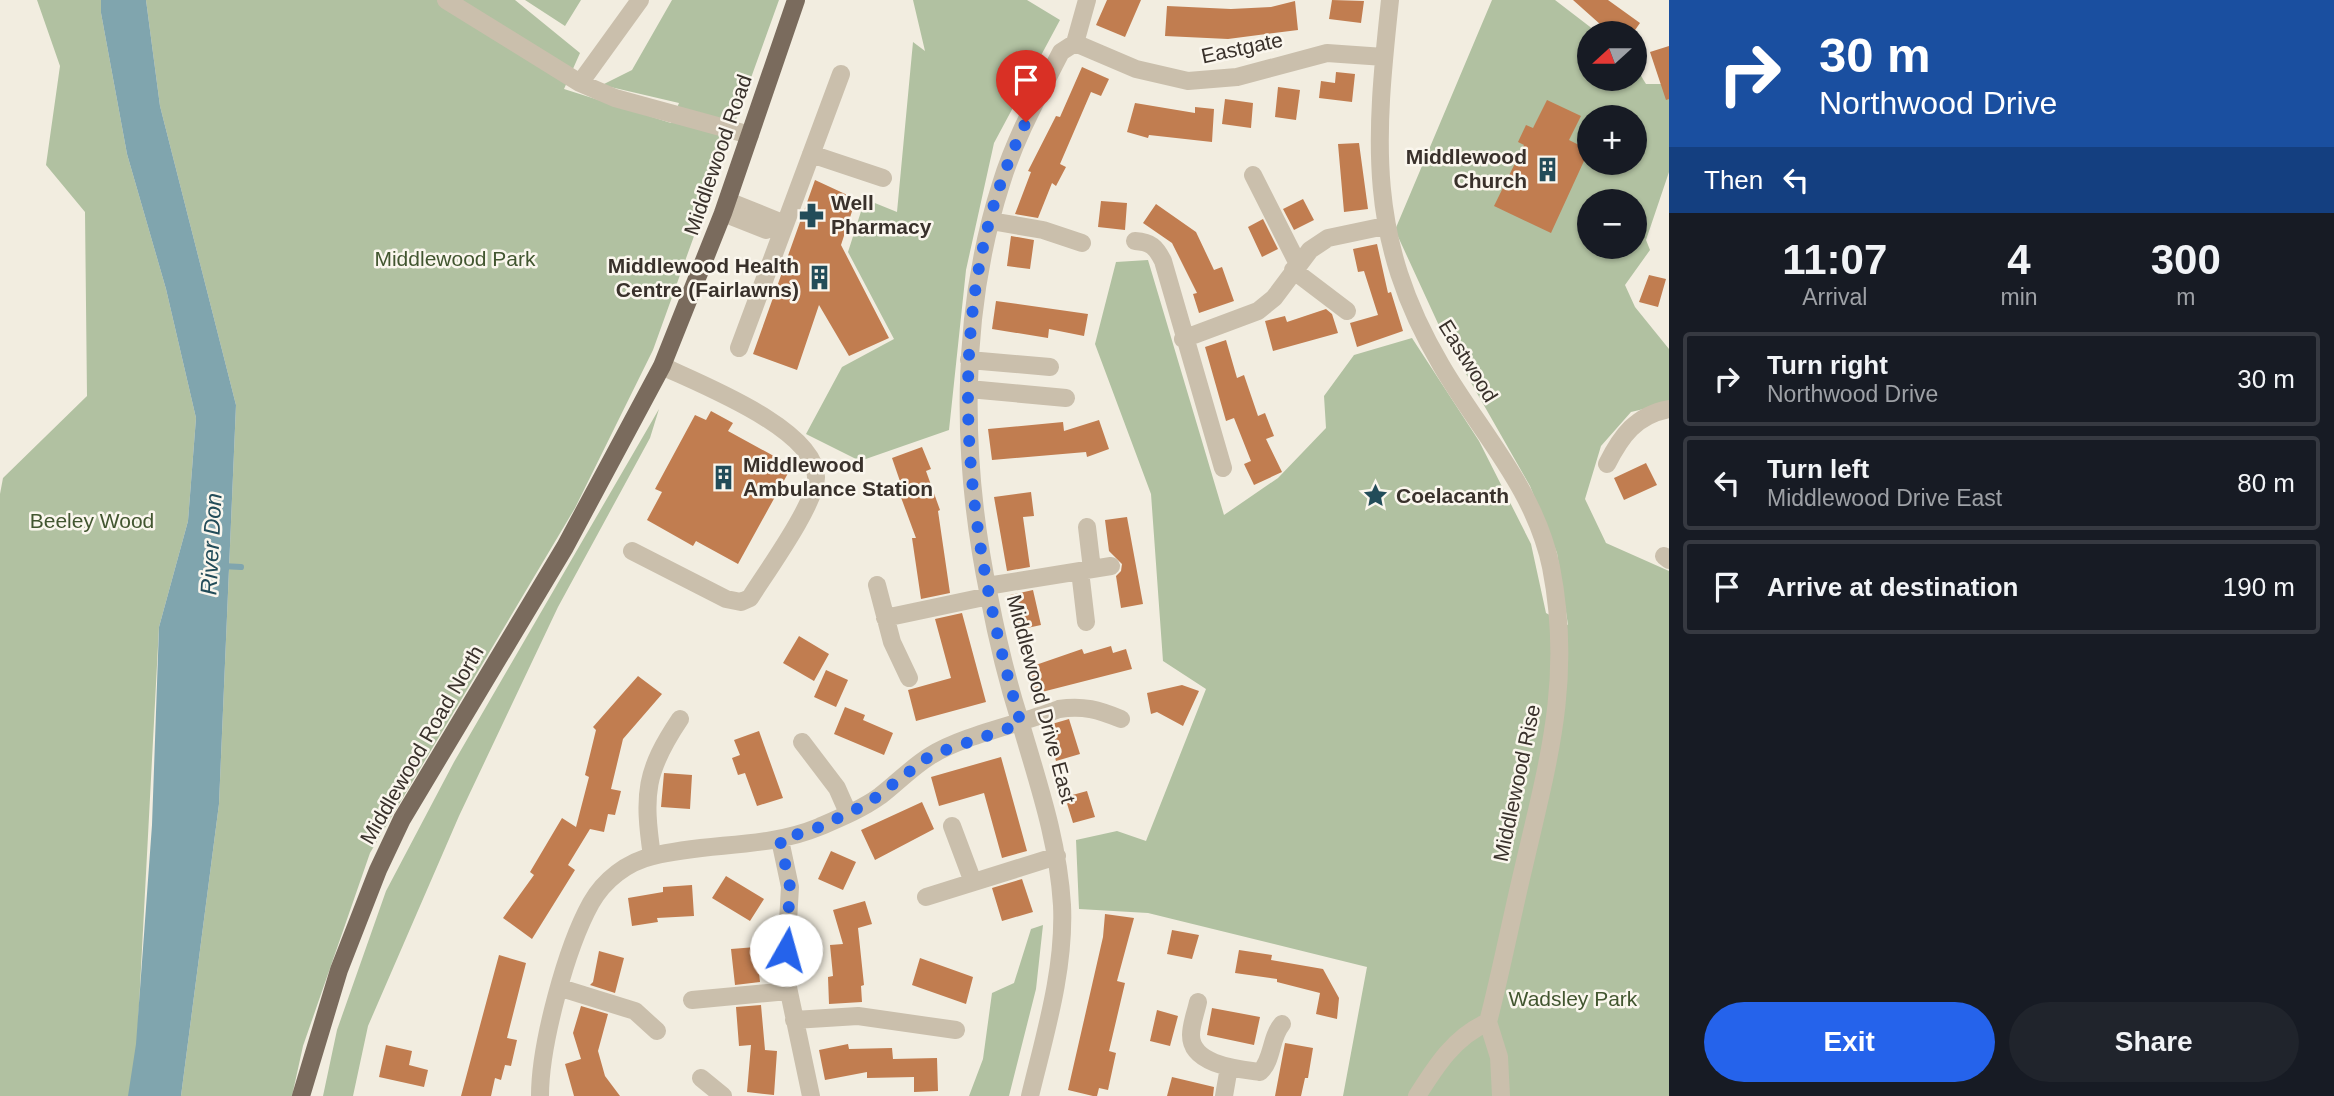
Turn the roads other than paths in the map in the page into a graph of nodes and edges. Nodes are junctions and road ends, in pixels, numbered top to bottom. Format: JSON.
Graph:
{"nodes":[{"id":1,"x":446,"y":0,"type":"edge"},
{"id":2,"x":640,"y":0,"type":"edge"},
{"id":3,"x":796,"y":0,"type":"edge"},
{"id":4,"x":1087,"y":0,"type":"edge"},
{"id":5,"x":1390,"y":0,"type":"edge"},
{"id":6,"x":1074,"y":43,"type":"junction"},
{"id":7,"x":1384,"y":57,"type":"junction"},
{"id":8,"x":841,"y":74,"type":"dead end"},
{"id":9,"x":580,"y":83,"type":"junction"},
{"id":10,"x":750,"y":135,"type":"junction"},
{"id":11,"x":811,"y":154,"type":"junction"},
{"id":12,"x":1253,"y":175,"type":"dead end"},
{"id":13,"x":883,"y":178,"type":"dead end"},
{"id":14,"x":725,"y":207,"type":"junction"},
{"id":15,"x":990,"y":221,"type":"junction"},
{"id":16,"x":1385,"y":226,"type":"junction"},
{"id":17,"x":783,"y":230,"type":"junction"},
{"id":18,"x":1135,"y":241,"type":"dead end"},
{"id":19,"x":1083,"y":243,"type":"dead end"},
{"id":20,"x":1296,"y":267,"type":"junction"},
{"id":21,"x":1347,"y":311,"type":"dead end"},
{"id":22,"x":1183,"y":339,"type":"junction"},
{"id":23,"x":739,"y":348,"type":"dead end"},
{"id":24,"x":970,"y":360,"type":"junction"},
{"id":25,"x":662,"y":366,"type":"junction"},
{"id":26,"x":1051,"y":367,"type":"dead end"},
{"id":27,"x":969,"y":389,"type":"junction"},
{"id":28,"x":1066,"y":398,"type":"dead end"},
{"id":29,"x":1669,"y":409,"type":"edge"},
{"id":30,"x":1607,"y":464,"type":"dead end"},
{"id":31,"x":1223,"y":468,"type":"dead end"},
{"id":32,"x":1532,"y":511,"type":"joint"},
{"id":33,"x":1087,"y":527,"type":"dead end"},
{"id":34,"x":565,"y":547,"type":"joint"},
{"id":35,"x":632,"y":551,"type":"dead end"},
{"id":36,"x":1111,"y":566,"type":"dead end"},
{"id":37,"x":1086,"y":570,"type":"junction"},
{"id":38,"x":877,"y":585,"type":"dead end"},
{"id":39,"x":988,"y":591,"type":"junction"},
{"id":40,"x":886,"y":618,"type":"junction"},
{"id":41,"x":1086,"y":622,"type":"dead end"},
{"id":42,"x":909,"y":678,"type":"dead end"},
{"id":43,"x":680,"y":719,"type":"dead end"},
{"id":44,"x":1121,"y":719,"type":"dead end"},
{"id":45,"x":1021,"y":724,"type":"junction"},
{"id":46,"x":803,"y":742,"type":"dead end"},
{"id":47,"x":848,"y":813,"type":"junction"},
{"id":48,"x":951,"y":826,"type":"dead end"},
{"id":49,"x":780,"y":840,"type":"junction"},
{"id":50,"x":652,"y":856,"type":"junction"},
{"id":51,"x":1056,"y":856,"type":"junction"},
{"id":52,"x":974,"y":882,"type":"junction"},
{"id":53,"x":926,"y":897,"type":"dead end"},
{"id":54,"x":561,"y":988,"type":"junction"},
{"id":55,"x":788,"y":991,"type":"junction"},
{"id":56,"x":692,"y":1000,"type":"dead end"},
{"id":57,"x":1198,"y":1002,"type":"dead end"},
{"id":58,"x":794,"y":1020,"type":"junction"},
{"id":59,"x":1488,"y":1022,"type":"junction"},
{"id":60,"x":1282,"y":1024,"type":"dead end"},
{"id":61,"x":956,"y":1030,"type":"dead end"},
{"id":62,"x":657,"y":1031,"type":"dead end"},
{"id":63,"x":1229,"y":1067,"type":"junction"},
{"id":64,"x":701,"y":1079,"type":"dead end"},
{"id":65,"x":301,"y":1096,"type":"edge"},
{"id":66,"x":540,"y":1096,"type":"edge"},
{"id":67,"x":723,"y":1096,"type":"edge"},
{"id":68,"x":811,"y":1096,"type":"edge"},
{"id":69,"x":1030,"y":1096,"type":"edge"},
{"id":70,"x":1224,"y":1096,"type":"edge"},
{"id":71,"x":1417,"y":1096,"type":"edge"},
{"id":72,"x":1501,"y":1096,"type":"edge"}],
"edges":[{"from":1,"to":9,"type":"street"},
{"from":2,"to":9,"type":"street"},
{"from":3,"to":10,"type":"main road","name":"Middlewood Road"},
{"from":4,"to":6,"type":"street","name":"Middlewood Drive East"},
{"from":5,"to":7,"type":"street","name":"Eastwood"},
{"from":6,"to":7,"type":"street","name":"Eastgate"},
{"from":6,"to":15,"type":"street","name":"Middlewood Drive East"},
{"from":7,"to":16,"type":"street","name":"Eastwood"},
{"from":8,"to":11,"type":"street"},
{"from":9,"to":10,"type":"street"},
{"from":10,"to":14,"type":"main road","name":"Middlewood Road"},
{"from":11,"to":13,"type":"street"},
{"from":11,"to":17,"type":"street"},
{"from":12,"to":20,"type":"street"},
{"from":14,"to":17,"type":"street"},
{"from":14,"to":25,"type":"main road","name":"Middlewood Road"},
{"from":15,"to":19,"type":"street"},
{"from":15,"to":24,"type":"street","name":"Middlewood Drive East"},
{"from":16,"to":20,"type":"street"},
{"from":16,"to":32,"type":"street","name":"Eastwood"},
{"from":17,"to":23,"type":"street"},
{"from":18,"to":22,"type":"street"},
{"from":20,"to":21,"type":"street"},
{"from":20,"to":22,"type":"street"},
{"from":22,"to":31,"type":"street"},
{"from":24,"to":26,"type":"street"},
{"from":24,"to":27,"type":"street","name":"Middlewood Drive East"},
{"from":25,"to":34,"type":"main road","name":"Middlewood Road"},
{"from":25,"to":35,"type":"street"},
{"from":27,"to":28,"type":"street"},
{"from":27,"to":39,"type":"street","name":"Middlewood Drive East"},
{"from":29,"to":30,"type":"street"},
{"from":32,"to":59,"type":"street","name":"Middlewood Rise"},
{"from":33,"to":37,"type":"street"},
{"from":34,"to":65,"type":"main road","name":"Middlewood Road North"},
{"from":36,"to":37,"type":"street"},
{"from":37,"to":39,"type":"street"},
{"from":37,"to":41,"type":"street"},
{"from":38,"to":40,"type":"street"},
{"from":39,"to":40,"type":"street"},
{"from":39,"to":45,"type":"street","name":"Middlewood Drive East"},
{"from":40,"to":42,"type":"street"},
{"from":43,"to":50,"type":"street"},
{"from":44,"to":45,"type":"street"},
{"from":45,"to":47,"type":"street"},
{"from":45,"to":51,"type":"street","name":"Middlewood Drive East"},
{"from":46,"to":47,"type":"street"},
{"from":47,"to":49,"type":"street"},
{"from":48,"to":52,"type":"street"},
{"from":49,"to":50,"type":"street"},
{"from":49,"to":55,"type":"street"},
{"from":50,"to":54,"type":"street"},
{"from":51,"to":52,"type":"street"},
{"from":51,"to":69,"type":"street","name":"Middlewood Drive East"},
{"from":52,"to":53,"type":"street"},
{"from":54,"to":62,"type":"street"},
{"from":54,"to":66,"type":"street"},
{"from":55,"to":56,"type":"street"},
{"from":55,"to":58,"type":"street"},
{"from":57,"to":63,"type":"street"},
{"from":58,"to":61,"type":"street"},
{"from":58,"to":68,"type":"street"},
{"from":59,"to":71,"type":"street"},
{"from":59,"to":72,"type":"street"},
{"from":60,"to":63,"type":"street"},
{"from":63,"to":70,"type":"street"},
{"from":64,"to":67,"type":"street"}]}
